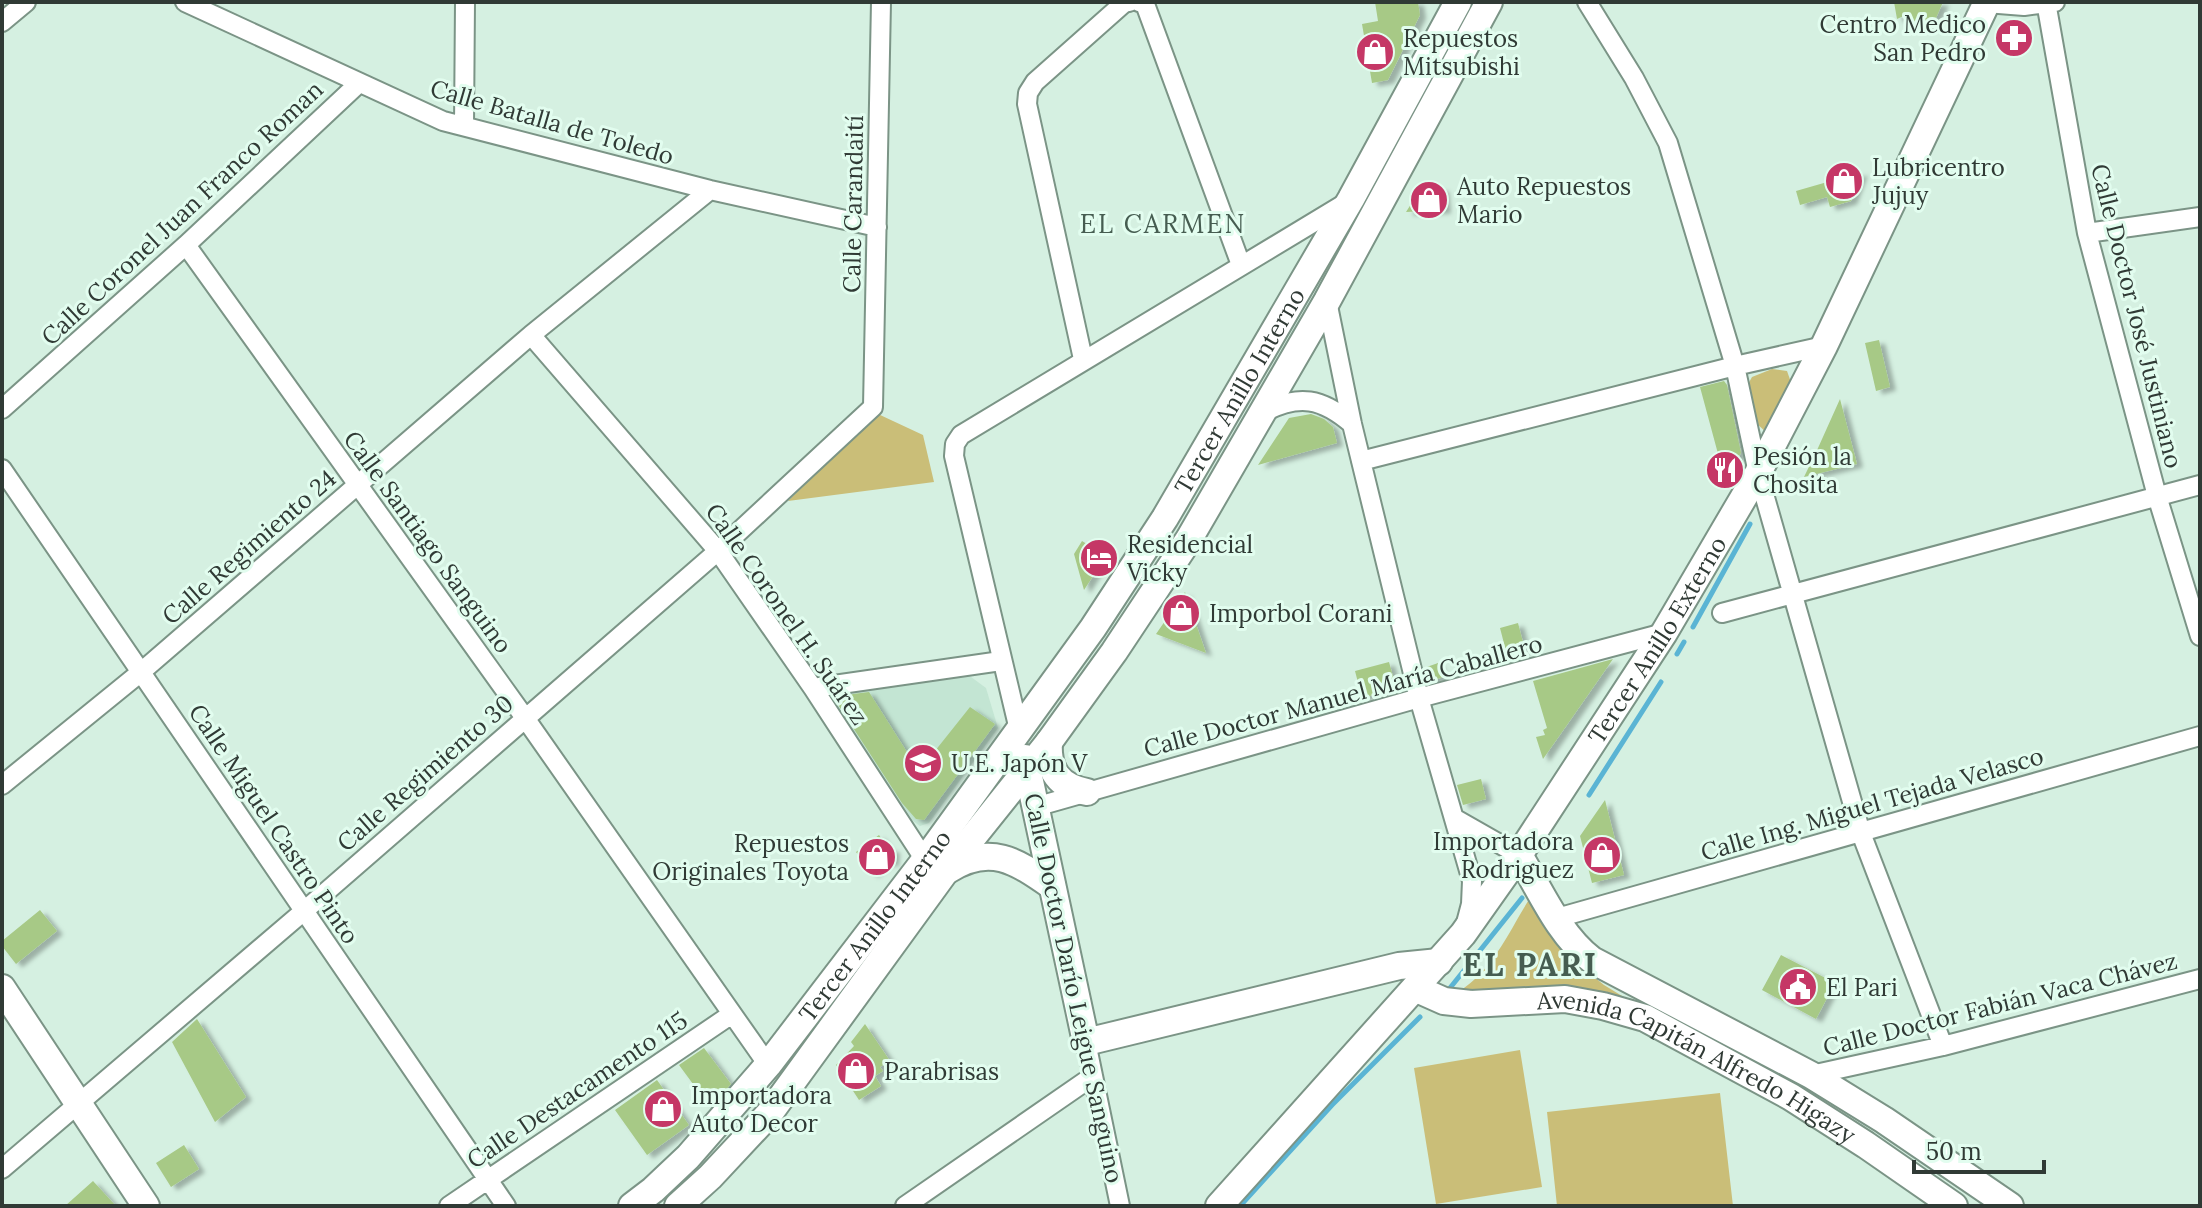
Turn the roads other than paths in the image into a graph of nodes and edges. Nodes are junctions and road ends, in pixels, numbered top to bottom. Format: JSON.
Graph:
{"nodes":[{"id":1,"x":26,"y":2,"type":"edge"},
{"id":2,"x":185,"y":2,"type":"edge"},
{"id":3,"x":465,"y":2,"type":"edge"},
{"id":4,"x":881,"y":2,"type":"edge"},
{"id":5,"x":1129,"y":2,"type":"edge"},
{"id":6,"x":1139,"y":2,"type":"edge"},
{"id":7,"x":1489,"y":2,"type":"edge"},
{"id":8,"x":1587,"y":2,"type":"edge"},
{"id":9,"x":2049,"y":2,"type":"edge"},
{"id":10,"x":1986,"y":3,"type":"edge"},
{"id":11,"x":1455,"y":8,"type":"edge"},
{"id":12,"x":2,"y":22,"type":"edge"},
{"id":13,"x":1453,"y":68,"type":"junction"},
{"id":14,"x":358,"y":84,"type":"junction"},
{"id":15,"x":1406,"y":98,"type":"junction"},
{"id":16,"x":464,"y":126,"type":"junction"},
{"id":17,"x":1405,"y":156,"type":"junction"},
{"id":18,"x":710,"y":190,"type":"junction"},
{"id":19,"x":2200,"y":217,"type":"edge"},
{"id":20,"x":877,"y":227,"type":"junction"},
{"id":21,"x":1318,"y":231,"type":"junction"},
{"id":22,"x":2087,"y":233,"type":"junction"},
{"id":23,"x":186,"y":245,"type":"junction"},
{"id":24,"x":1241,"y":265,"type":"junction"},
{"id":25,"x":1327,"y":301,"type":"junction"},
{"id":26,"x":531,"y":335,"type":"junction"},
{"id":27,"x":1824,"y":346,"type":"junction"},
{"id":28,"x":1083,"y":359,"type":"junction"},
{"id":29,"x":1735,"y":366,"type":"junction"},
{"id":30,"x":873,"y":407,"type":"joint"},
{"id":31,"x":2,"y":409,"type":"edge"},
{"id":32,"x":1262,"y":412,"type":"junction"},
{"id":33,"x":1352,"y":424,"type":"junction"},
{"id":34,"x":1361,"y":461,"type":"junction"},
{"id":35,"x":2,"y":469,"type":"edge"},
{"id":36,"x":1758,"y":473,"type":"junction"},
{"id":37,"x":358,"y":485,"type":"junction"},
{"id":38,"x":2200,"y":485,"type":"edge"},
{"id":39,"x":2157,"y":496,"type":"junction"},
{"id":40,"x":718,"y":551,"type":"junction"},
{"id":41,"x":1792,"y":595,"type":"junction"},
{"id":42,"x":1722,"y":613,"type":"dead end"},
{"id":43,"x":1664,"y":633,"type":"junction"},
{"id":44,"x":2200,"y":636,"type":"edge"},
{"id":45,"x":1001,"y":661,"type":"junction"},
{"id":46,"x":1065,"y":667,"type":"junction"},
{"id":47,"x":141,"y":672,"type":"junction"},
{"id":48,"x":813,"y":688,"type":"junction"},
{"id":49,"x":1419,"y":698,"type":"junction"},
{"id":50,"x":525,"y":718,"type":"junction"},
{"id":51,"x":1019,"y":730,"type":"junction"},
{"id":52,"x":2200,"y":736,"type":"edge"},
{"id":53,"x":1049,"y":742,"type":"junction"},
{"id":54,"x":1027,"y":771,"type":"junction"},
{"id":55,"x":2,"y":785,"type":"edge"},
{"id":56,"x":1087,"y":792,"type":"junction"},
{"id":57,"x":1035,"y":807,"type":"junction"},
{"id":58,"x":1454,"y":818,"type":"junction"},
{"id":59,"x":1861,"y":833,"type":"junction"},
{"id":60,"x":1519,"y":855,"type":"junction"},
{"id":61,"x":935,"y":866,"type":"junction"},
{"id":62,"x":907,"y":880,"type":"junction"},
{"id":63,"x":1052,"y":886,"type":"junction"},
{"id":64,"x":304,"y":911,"type":"junction"},
{"id":65,"x":1557,"y":918,"type":"junction"},
{"id":66,"x":1463,"y":934,"type":"junction"},
{"id":67,"x":1439,"y":962,"type":"junction"},
{"id":68,"x":2200,"y":979,"type":"edge"},
{"id":69,"x":2,"y":988,"type":"edge"},
{"id":70,"x":1417,"y":989,"type":"junction"},
{"id":71,"x":732,"y":1014,"type":"junction"},
{"id":72,"x":1086,"y":1042,"type":"junction"},
{"id":73,"x":1943,"y":1046,"type":"junction"},
{"id":74,"x":768,"y":1065,"type":"junction"},
{"id":75,"x":1811,"y":1075,"type":"junction"},
{"id":76,"x":1093,"y":1076,"type":"junction"},
{"id":77,"x":78,"y":1104,"type":"junction"},
{"id":78,"x":769,"y":1114,"type":"junction"},
{"id":79,"x":2,"y":1169,"type":"edge"},
{"id":80,"x":488,"y":1179,"type":"junction"},
{"id":81,"x":146,"y":1206,"type":"edge"},
{"id":82,"x":449,"y":1206,"type":"edge"},
{"id":83,"x":506,"y":1206,"type":"edge"},
{"id":84,"x":632,"y":1206,"type":"edge"},
{"id":85,"x":678,"y":1206,"type":"edge"},
{"id":86,"x":905,"y":1206,"type":"edge"},
{"id":87,"x":1120,"y":1206,"type":"edge"},
{"id":88,"x":1219,"y":1206,"type":"edge"},
{"id":89,"x":1954,"y":1206,"type":"edge"},
{"id":90,"x":2010,"y":1206,"type":"edge"}],
"edges":[{"from":1,"to":12,"type":"street"},
{"from":2,"to":14,"type":"street","name":"Calle Batalla de Toledo"},
{"from":3,"to":16,"type":"street"},
{"from":4,"to":20,"type":"street","name":"Calle Carandaití"},
{"from":5,"to":28,"type":"street"},
{"from":6,"to":24,"type":"street"},
{"from":7,"to":13,"type":"main road","name":"Tercer Anillo Interno"},
{"from":8,"to":29,"type":"street"},
{"from":9,"to":10,"type":"street"},
{"from":9,"to":22,"type":"street","name":"Calle Doctor José Justiniano"},
{"from":10,"to":27,"type":"main road","name":"Tercer Anillo Externo"},
{"from":11,"to":13,"type":"main road"},
{"from":11,"to":15,"type":"main road","name":"Tercer Anillo Interno"},
{"from":13,"to":17,"type":"main road","name":"Tercer Anillo Interno"},
{"from":14,"to":16,"type":"street","name":"Calle Batalla de Toledo"},
{"from":14,"to":23,"type":"street","name":"Calle Coronel Juan Franco Roman"},
{"from":15,"to":17,"type":"main road"},
{"from":15,"to":21,"type":"main road","name":"Tercer Anillo Interno"},
{"from":16,"to":18,"type":"street","name":"Calle Batalla de Toledo"},
{"from":17,"to":25,"type":"main road","name":"Tercer Anillo Interno"},
{"from":18,"to":20,"type":"street","name":"Calle Batalla de Toledo"},
{"from":18,"to":26,"type":"street","name":"Calle Regimiento 24"},
{"from":19,"to":22,"type":"street"},
{"from":20,"to":30,"type":"street","name":"Calle Carandaití"},
{"from":21,"to":24,"type":"street"},
{"from":21,"to":46,"type":"main road","name":"Tercer Anillo Interno"},
{"from":22,"to":39,"type":"street","name":"Calle Doctor José Justiniano"},
{"from":23,"to":31,"type":"street","name":"Calle Coronel Juan Franco Roman"},
{"from":23,"to":37,"type":"street","name":"Calle Santiago Sanguino"},
{"from":24,"to":28,"type":"street"},
{"from":25,"to":32,"type":"main road","name":"Tercer Anillo Interno"},
{"from":25,"to":33,"type":"street"},
{"from":26,"to":37,"type":"street","name":"Calle Regimiento 24"},
{"from":26,"to":40,"type":"street","name":"Calle Coronel H. Suárez"},
{"from":27,"to":29,"type":"street"},
{"from":27,"to":36,"type":"main road","name":"Tercer Anillo Externo"},
{"from":28,"to":45,"type":"street"},
{"from":29,"to":34,"type":"street"},
{"from":29,"to":36,"type":"street"},
{"from":30,"to":40,"type":"street","name":"Calle Regimiento 30"},
{"from":32,"to":33,"type":"street"},
{"from":32,"to":53,"type":"main road","name":"Tercer Anillo Interno"},
{"from":33,"to":34,"type":"street"},
{"from":34,"to":49,"type":"street"},
{"from":35,"to":47,"type":"street","name":"Calle Miguel Castro Pinto"},
{"from":36,"to":41,"type":"street"},
{"from":36,"to":43,"type":"main road","name":"Tercer Anillo Externo"},
{"from":37,"to":47,"type":"street","name":"Calle Regimiento 24"},
{"from":37,"to":50,"type":"street","name":"Calle Santiago Sanguino"},
{"from":38,"to":39,"type":"street"},
{"from":39,"to":41,"type":"street"},
{"from":39,"to":44,"type":"street","name":"Calle Doctor José Justiniano"},
{"from":40,"to":48,"type":"street","name":"Calle Coronel H. Suárez"},
{"from":40,"to":50,"type":"street","name":"Calle Regimiento 30"},
{"from":41,"to":42,"type":"street"},
{"from":41,"to":59,"type":"street"},
{"from":43,"to":49,"type":"street","name":"Calle Doctor Manuel María Caballero"},
{"from":43,"to":60,"type":"main road","name":"Tercer Anillo Externo"},
{"from":45,"to":48,"type":"street"},
{"from":45,"to":51,"type":"street"},
{"from":46,"to":51,"type":"main road","name":"Tercer Anillo Interno"},
{"from":46,"to":54,"type":"main road","name":"Calle Doctor Darío Leigue Sanguino"},
{"from":47,"to":55,"type":"street","name":"Calle Regimiento 24"},
{"from":47,"to":64,"type":"street","name":"Calle Miguel Castro Pinto"},
{"from":48,"to":61,"type":"street","name":"Calle Coronel H. Suárez"},
{"from":49,"to":56,"type":"street","name":"Calle Doctor Manuel María Caballero"},
{"from":49,"to":58,"type":"street"},
{"from":50,"to":64,"type":"street","name":"Calle Regimiento 30"},
{"from":50,"to":71,"type":"street","name":"Calle Santiago Sanguino"},
{"from":51,"to":61,"type":"main road","name":"Tercer Anillo Interno"},
{"from":52,"to":59,"type":"street","name":"Calle Ing. Miguel Tejada Velasco"},
{"from":53,"to":54,"type":"main road","name":"Tercer Anillo Interno"},
{"from":53,"to":56,"type":"main road"},
{"from":54,"to":57,"type":"main road","name":"Calle Doctor Darío Leigue Sanguino"},
{"from":54,"to":61,"type":"main road","name":"Tercer Anillo Interno"},
{"from":54,"to":62,"type":"main road"},
{"from":56,"to":57,"type":"street","name":"Calle Doctor Manuel María Caballero"},
{"from":57,"to":63,"type":"main road","name":"Calle Doctor Darío Leigue Sanguino"},
{"from":58,"to":60,"type":"street","name":"Avenida Capitán Alfredo Higazy"},
{"from":58,"to":66,"type":"street"},
{"from":59,"to":65,"type":"street","name":"Calle Ing. Miguel Tejada Velasco"},
{"from":59,"to":73,"type":"street"},
{"from":60,"to":65,"type":"main road","name":"Avenida Capitán Alfredo Higazy"},
{"from":60,"to":66,"type":"main road","name":"Tercer Anillo Externo"},
{"from":61,"to":62,"type":"main road","name":"Tercer Anillo Interno"},
{"from":61,"to":63,"type":"main road"},
{"from":61,"to":78,"type":"main road","name":"Tercer Anillo Interno"},
{"from":62,"to":74,"type":"main road","name":"Tercer Anillo Interno"},
{"from":63,"to":72,"type":"main road","name":"Calle Doctor Darío Leigue Sanguino"},
{"from":64,"to":77,"type":"street","name":"Calle Regimiento 30"},
{"from":64,"to":80,"type":"street","name":"Calle Miguel Castro Pinto"},
{"from":65,"to":75,"type":"main road","name":"Avenida Capitán Alfredo Higazy"},
{"from":66,"to":67,"type":"main road","name":"Tercer Anillo Externo"},
{"from":67,"to":70,"type":"main road","name":"Tercer Anillo Externo"},
{"from":67,"to":72,"type":"main road"},
{"from":68,"to":73,"type":"street","name":"Calle Doctor Fabián Vaca Chávez"},
{"from":69,"to":77,"type":"main road"},
{"from":70,"to":88,"type":"main road","name":"Tercer Anillo Externo"},
{"from":70,"to":89,"type":"main road","name":"Avenida Capitán Alfredo Higazy"},
{"from":71,"to":74,"type":"street","name":"Calle Santiago Sanguino"},
{"from":71,"to":80,"type":"street","name":"Calle Destacamento 115"},
{"from":72,"to":76,"type":"street","name":"Calle Doctor Darío Leigue Sanguino"},
{"from":73,"to":75,"type":"street","name":"Calle Doctor Fabián Vaca Chávez"},
{"from":74,"to":78,"type":"main road"},
{"from":74,"to":84,"type":"main road","name":"Tercer Anillo Interno"},
{"from":75,"to":90,"type":"main road","name":"Avenida Capitán Alfredo Higazy"},
{"from":76,"to":86,"type":"street"},
{"from":76,"to":87,"type":"street","name":"Calle Doctor Darío Leigue Sanguino"},
{"from":77,"to":79,"type":"street","name":"Calle Regimiento 30"},
{"from":77,"to":81,"type":"main road"},
{"from":78,"to":85,"type":"main road","name":"Tercer Anillo Interno"},
{"from":80,"to":82,"type":"street","name":"Calle Destacamento 115"},
{"from":80,"to":83,"type":"street","name":"Calle Miguel Castro Pinto"}]}
